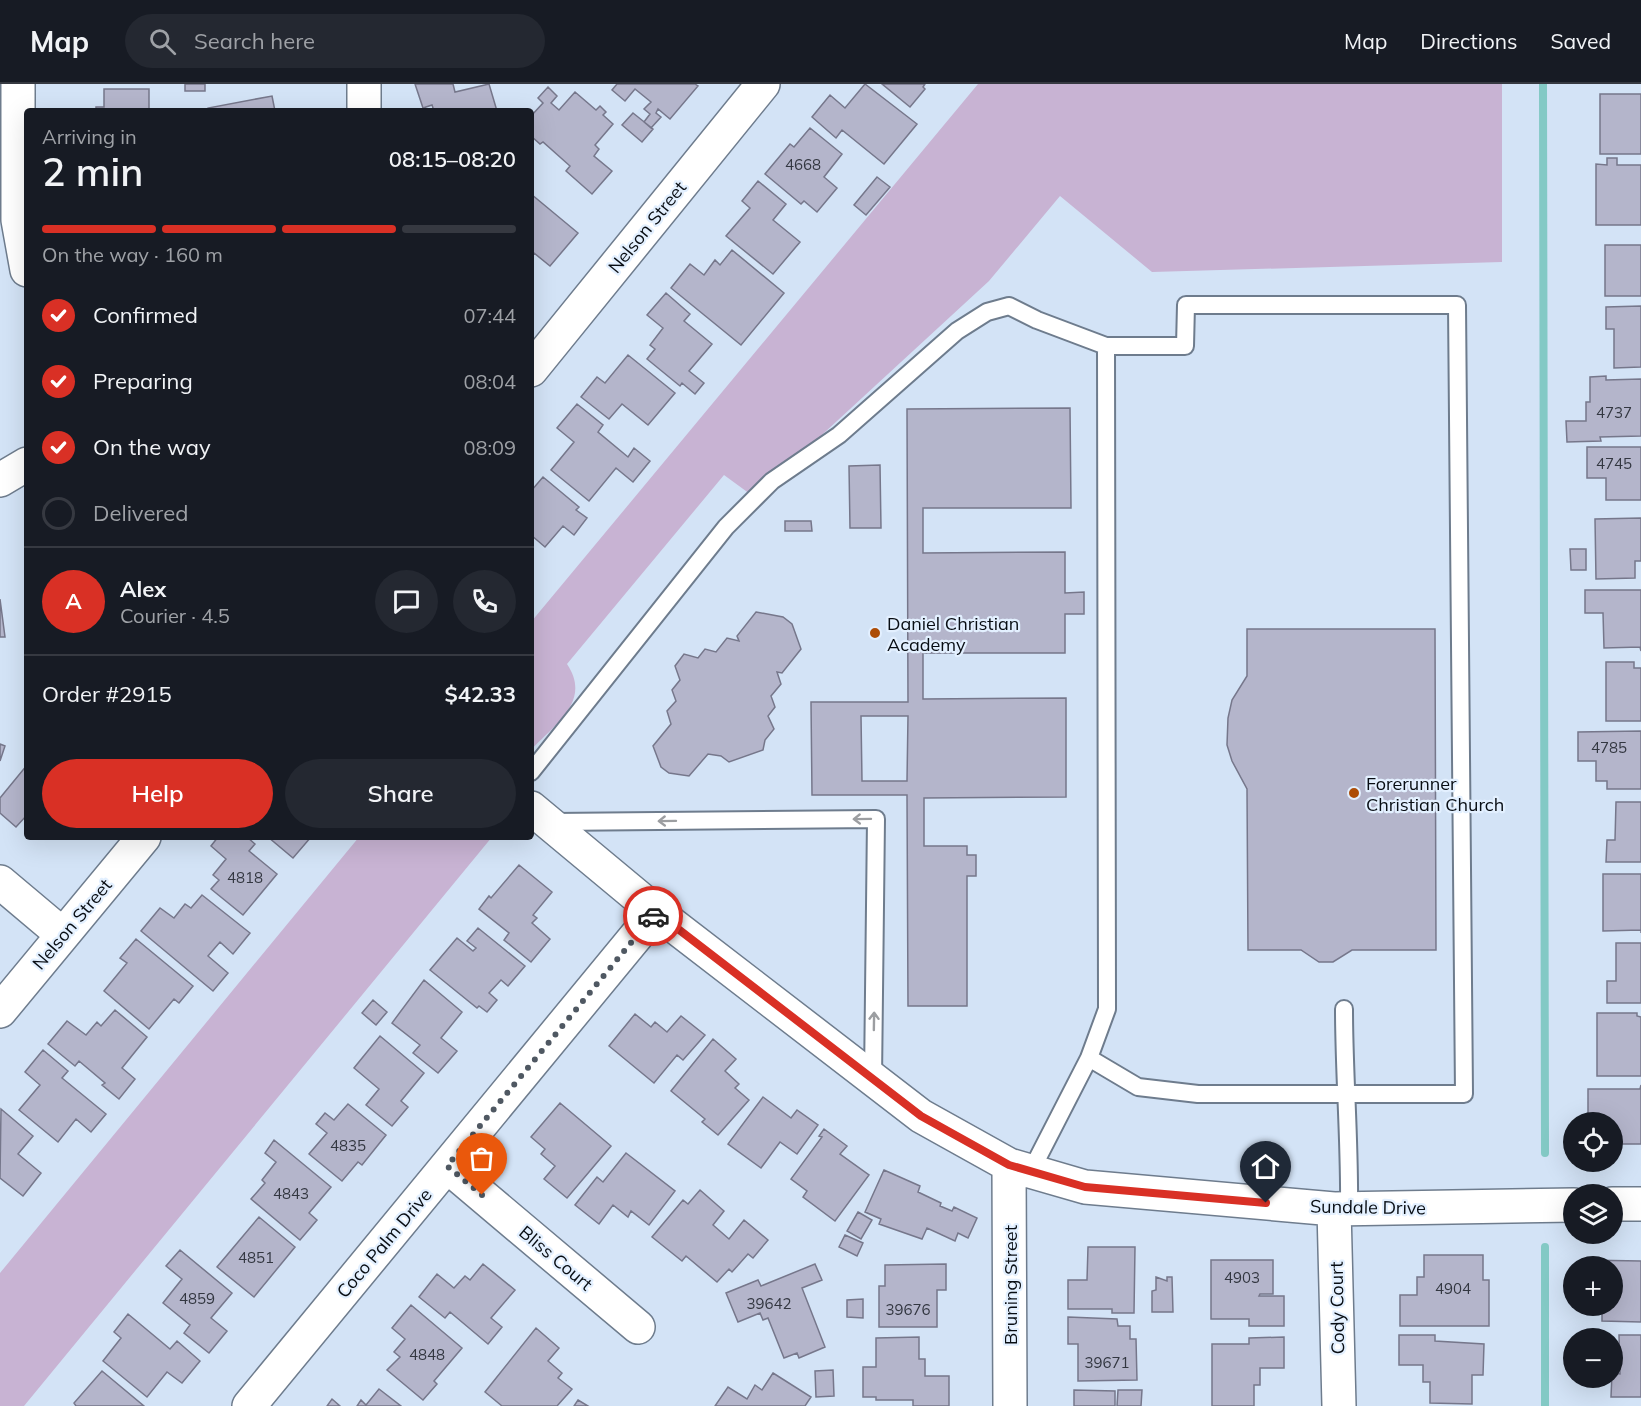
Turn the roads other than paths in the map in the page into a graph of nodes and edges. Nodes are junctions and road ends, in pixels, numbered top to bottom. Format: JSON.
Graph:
{"nodes":[{"id":1,"x":18,"y":84,"type":"edge"},
{"id":2,"x":364,"y":84,"type":"edge"},
{"id":3,"x":763,"y":84,"type":"edge"},
{"id":4,"x":364,"y":108,"type":"edge"},
{"id":5,"x":24,"y":253,"type":"edge"},
{"id":6,"x":1106,"y":346,"type":"junction"},
{"id":7,"x":534,"y":361,"type":"edge"},
{"id":8,"x":24,"y":466,"type":"edge"},
{"id":9,"x":0,"y":480,"type":"edge"},
{"id":10,"x":534,"y":768,"type":"edge"},
{"id":11,"x":540,"y":815,"type":"edge"},
{"id":12,"x":142,"y":840,"type":"edge"},
{"id":13,"x":0,"y":882,"type":"edge"},
{"id":14,"x":656,"y":912,"type":"junction"},
{"id":15,"x":63,"y":935,"type":"junction"},
{"id":16,"x":1344,"y":1009,"type":"dead end"},
{"id":17,"x":0,"y":1011,"type":"edge"},
{"id":18,"x":1089,"y":1058,"type":"junction"},
{"id":19,"x":873,"y":1079,"type":"junction"},
{"id":20,"x":1344,"y":1094,"type":"junction"},
{"id":21,"x":447,"y":1166,"type":"junction"},
{"id":22,"x":1020,"y":1168,"type":"junction"},
{"id":23,"x":1623,"y":1204,"type":"edge"},
{"id":24,"x":1641,"y":1204,"type":"edge"},
{"id":25,"x":1563,"y":1205,"type":"edge"},
{"id":26,"x":1341,"y":1209,"type":"junction"},
{"id":27,"x":638,"y":1327,"type":"dead end"},
{"id":28,"x":249,"y":1406,"type":"edge"},
{"id":29,"x":1010,"y":1406,"type":"edge"},
{"id":30,"x":1339,"y":1406,"type":"edge"}],
"edges":[{"from":1,"to":5,"type":"street"},
{"from":2,"to":4,"type":"street"},
{"from":3,"to":7,"type":"street","name":"Nelson Street"},
{"from":6,"to":10,"type":"lane"},
{"from":6,"to":18,"type":"lane"},
{"from":6,"to":20,"type":"lane"},
{"from":8,"to":9,"type":"street"},
{"from":11,"to":14,"type":"street","name":"Sundale Drive"},
{"from":19,"to":11,"type":"lane","one_way":true},
{"from":12,"to":15,"type":"street","name":"Nelson Street"},
{"from":13,"to":15,"type":"street"},
{"from":14,"to":19,"type":"street","name":"Sundale Drive"},
{"from":14,"to":21,"type":"street","name":"Coco Palm Drive"},
{"from":15,"to":17,"type":"street","name":"Nelson Street"},
{"from":16,"to":20,"type":"lane"},
{"from":18,"to":20,"type":"lane"},
{"from":18,"to":22,"type":"lane"},
{"from":19,"to":22,"type":"street","name":"Sundale Drive"},
{"from":20,"to":26,"type":"lane"},
{"from":21,"to":27,"type":"street","name":"Bliss Court"},
{"from":21,"to":28,"type":"street","name":"Coco Palm Drive"},
{"from":22,"to":26,"type":"street","name":"Sundale Drive"},
{"from":22,"to":29,"type":"street","name":"Bruning Street"},
{"from":23,"to":24,"type":"street"},
{"from":25,"to":26,"type":"street","name":"Sundale Drive"},
{"from":26,"to":30,"type":"street","name":"Cody Court"}]}
